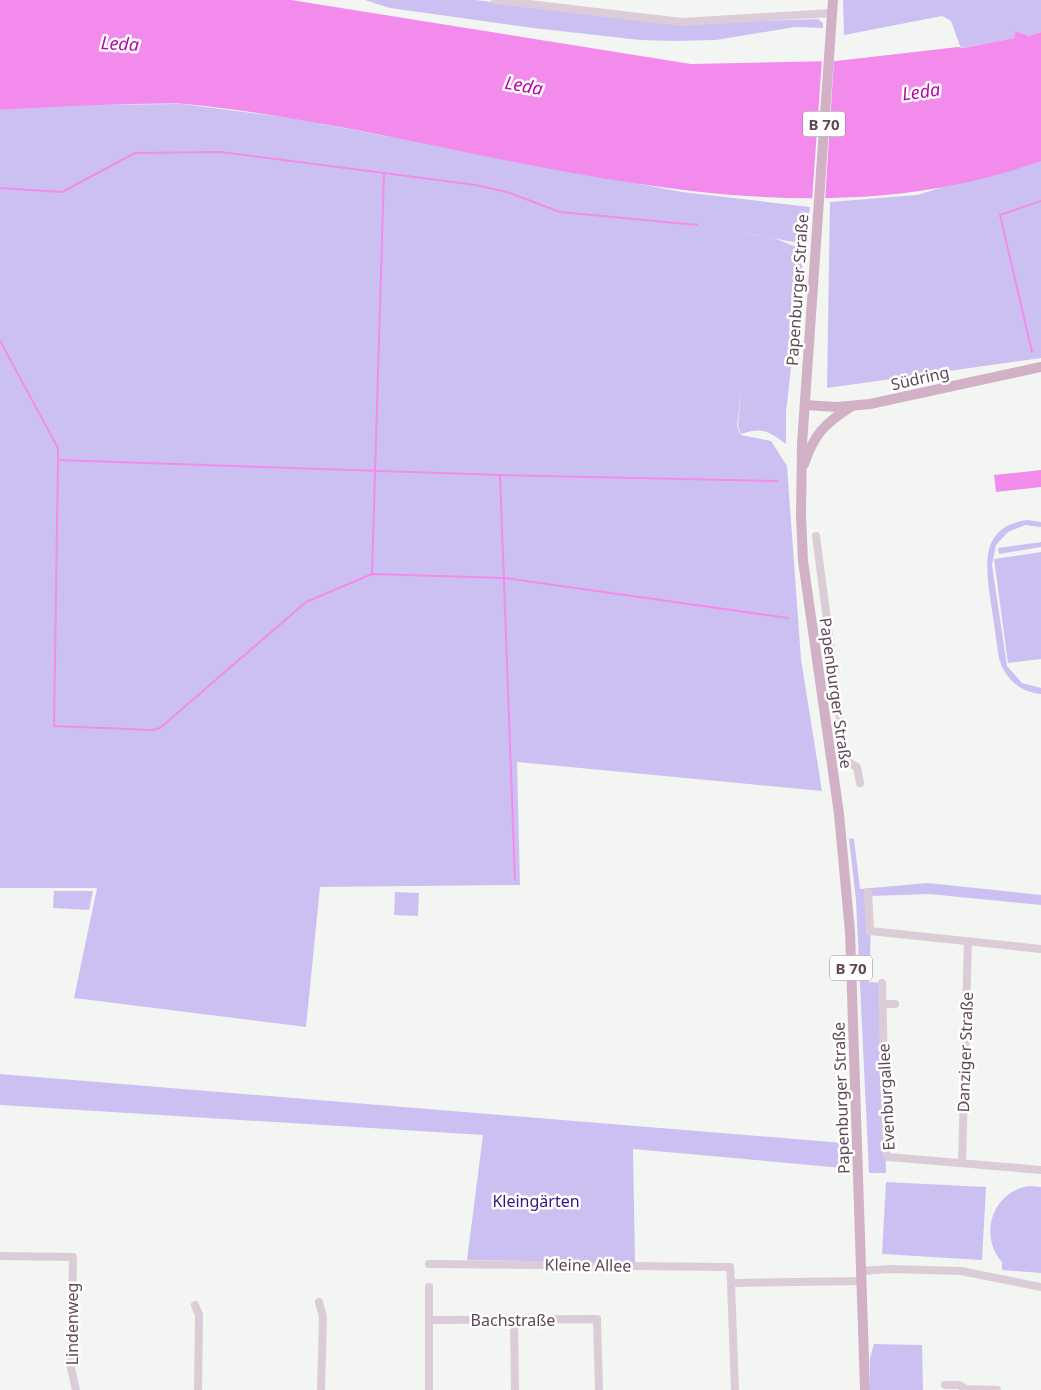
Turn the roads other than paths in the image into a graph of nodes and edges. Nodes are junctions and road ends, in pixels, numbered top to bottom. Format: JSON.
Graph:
{"nodes":[{"id":1,"x":495,"y":0,"type":"edge"},
{"id":2,"x":833,"y":0,"type":"edge"},
{"id":3,"x":832,"y":13,"type":"junction"},
{"id":4,"x":1041,"y":367,"type":"edge"},
{"id":5,"x":805,"y":405,"type":"junction"},
{"id":6,"x":853,"y":406,"type":"junction"},
{"id":7,"x":801,"y":473,"type":"junction"},
{"id":8,"x":816,"y":536,"type":"dead end"},
{"id":9,"x":860,"y":783,"type":"dead end"},
{"id":10,"x":868,"y":892,"type":"dead end"},
{"id":11,"x":968,"y":942,"type":"junction"},
{"id":12,"x":1041,"y":949,"type":"edge"},
{"id":13,"x":882,"y":983,"type":"dead end"},
{"id":14,"x":882,"y":1004,"type":"junction"},
{"id":15,"x":895,"y":1004,"type":"dead end"},
{"id":16,"x":962,"y":1163,"type":"junction"},
{"id":17,"x":1041,"y":1170,"type":"edge"},
{"id":18,"x":0,"y":1256,"type":"edge"},
{"id":19,"x":428,"y":1264,"type":"dead end"},
{"id":20,"x":861,"y":1276,"type":"junction"},
{"id":21,"x":731,"y":1283,"type":"junction"},
{"id":22,"x":429,"y":1287,"type":"dead end"},
{"id":23,"x":1041,"y":1287,"type":"edge"},
{"id":24,"x":319,"y":1302,"type":"dead end"},
{"id":25,"x":195,"y":1305,"type":"dead end"},
{"id":26,"x":430,"y":1320,"type":"junction"},
{"id":27,"x":514,"y":1320,"type":"junction"},
{"id":28,"x":945,"y":1385,"type":"dead end"},
{"id":29,"x":76,"y":1390,"type":"edge"},
{"id":30,"x":198,"y":1390,"type":"edge"},
{"id":31,"x":321,"y":1390,"type":"edge"},
{"id":32,"x":429,"y":1390,"type":"edge"},
{"id":33,"x":515,"y":1390,"type":"edge"},
{"id":34,"x":599,"y":1390,"type":"edge"},
{"id":35,"x":735,"y":1390,"type":"edge"},
{"id":36,"x":865,"y":1390,"type":"edge"},
{"id":37,"x":997,"y":1390,"type":"edge"}],
"edges":[{"from":1,"to":3,"type":"street"},
{"from":2,"to":3,"type":"main road","name":"Papenburger Straße","number":"B 70"},
{"from":3,"to":5,"type":"main road","name":"Papenburger Straße","number":"B 70"},
{"from":4,"to":6,"type":"main road","name":"Südring"},
{"from":5,"to":6,"type":"main road","name":"Südring"},
{"from":5,"to":7,"type":"main road","name":"Papenburger Straße","number":"B 70"},
{"from":6,"to":7,"type":"main road"},
{"from":7,"to":20,"type":"main road","name":"Papenburger Straße","number":"B 70"},
{"from":8,"to":9,"type":"street"},
{"from":10,"to":11,"type":"street"},
{"from":11,"to":12,"type":"street"},
{"from":11,"to":16,"type":"street","name":"Danziger Straße"},
{"from":13,"to":14,"type":"street","name":"Evenburgallee"},
{"from":14,"to":15,"type":"street"},
{"from":14,"to":16,"type":"street","name":"Evenburgallee"},
{"from":16,"to":17,"type":"street","name":"Evenburgallee"},
{"from":18,"to":29,"type":"street","name":"Lindenweg"},
{"from":19,"to":21,"type":"street","name":"Kleine Allee"},
{"from":20,"to":21,"type":"street"},
{"from":20,"to":23,"type":"street"},
{"from":20,"to":36,"type":"main road","name":"Papenburger Straße","number":"B 70"},
{"from":21,"to":35,"type":"street"},
{"from":22,"to":26,"type":"street"},
{"from":24,"to":31,"type":"street"},
{"from":25,"to":30,"type":"street"},
{"from":26,"to":27,"type":"street","name":"Bachstraße"},
{"from":26,"to":32,"type":"street"},
{"from":27,"to":33,"type":"street"},
{"from":27,"to":34,"type":"street","name":"Bachstraße"},
{"from":28,"to":37,"type":"street"}]}
